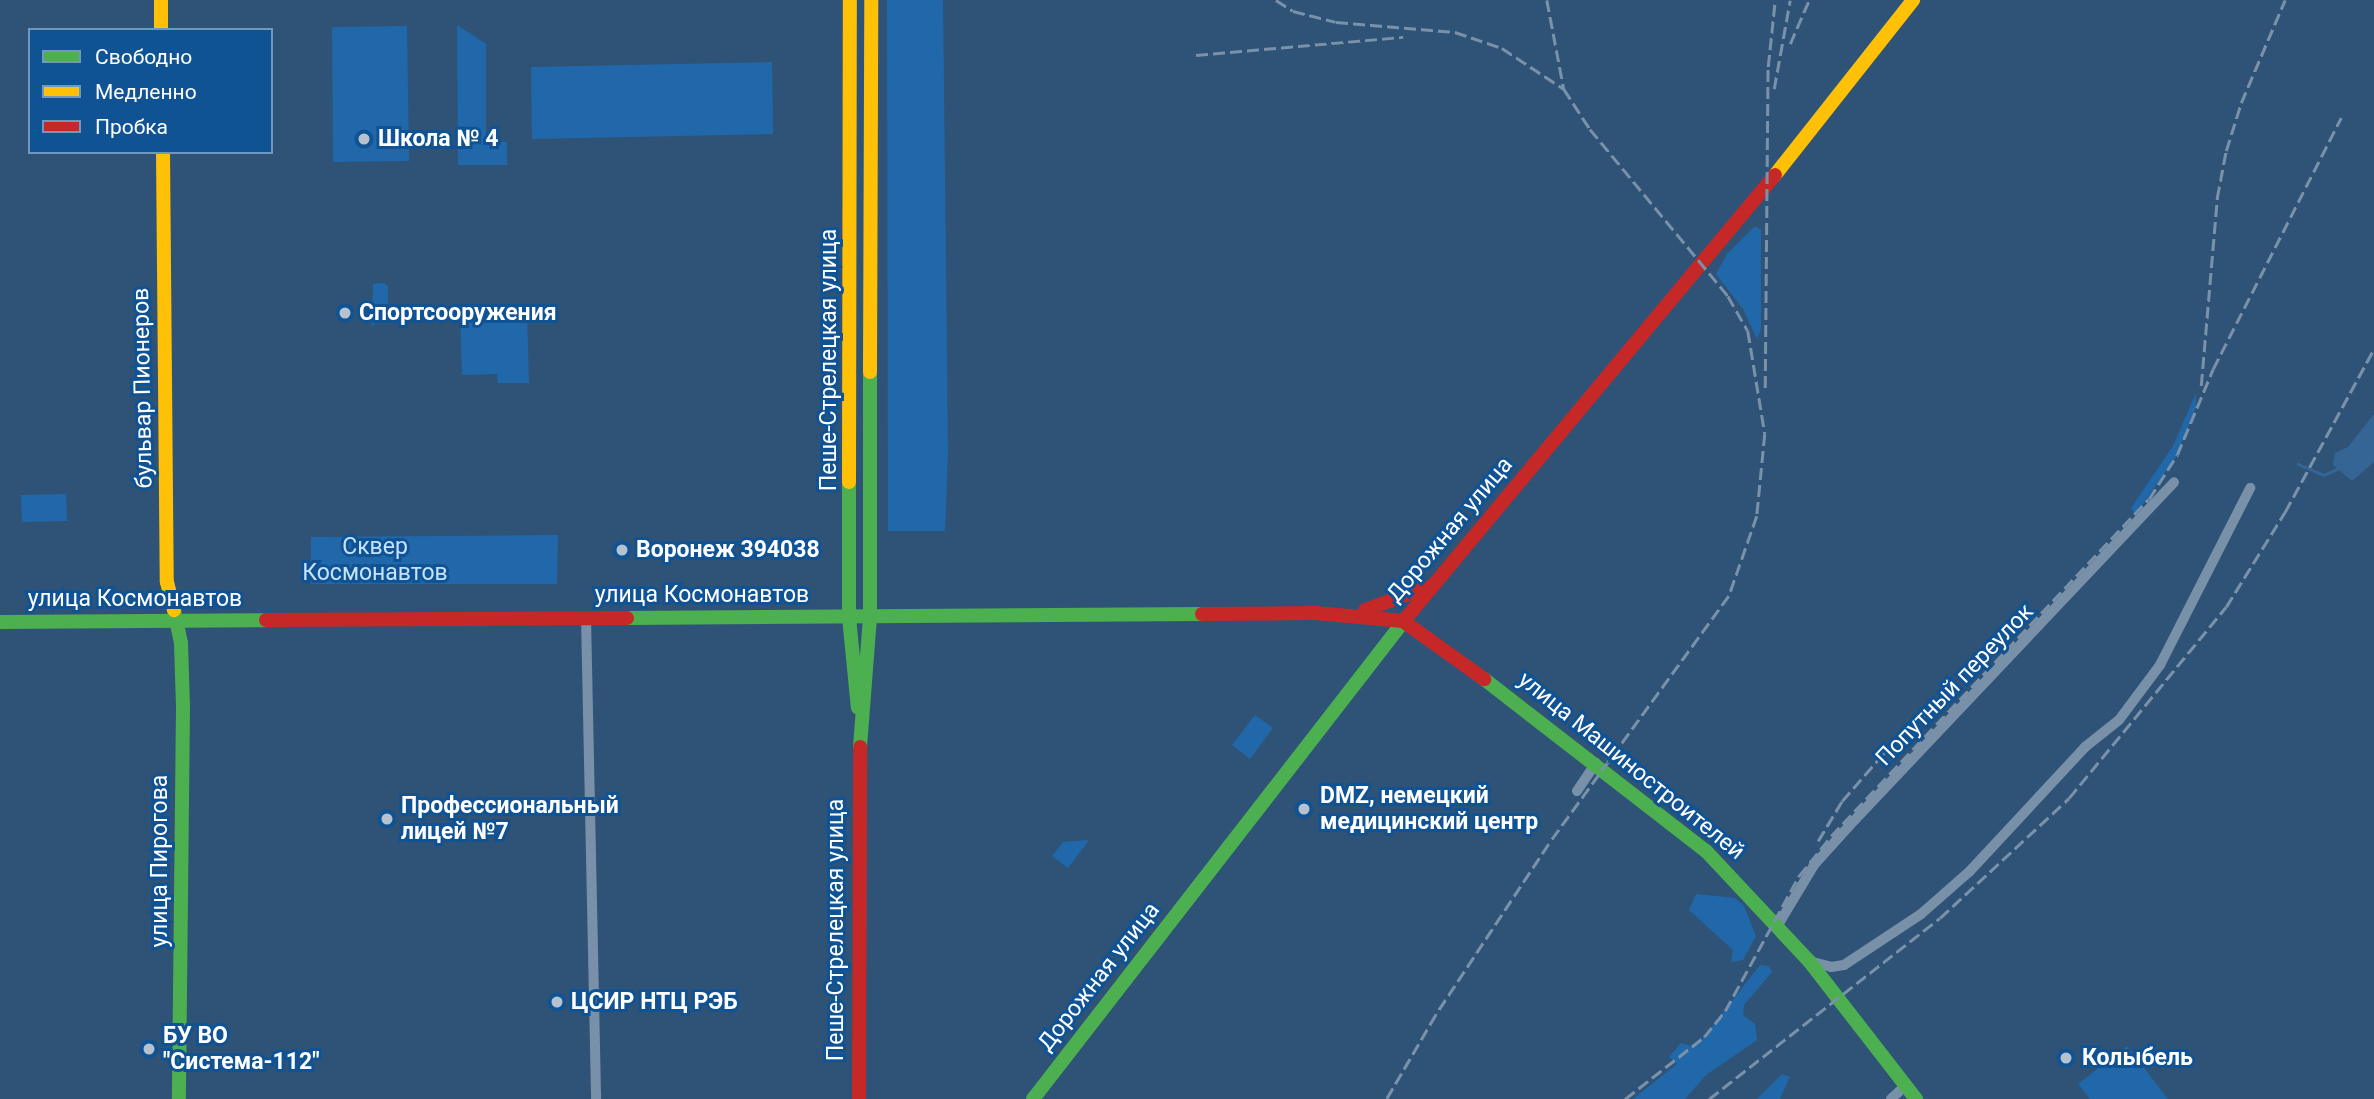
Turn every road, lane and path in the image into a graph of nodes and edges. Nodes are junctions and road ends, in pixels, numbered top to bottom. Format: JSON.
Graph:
{"nodes":[{"id":1,"x":161,"y":0,"type":"edge"},
{"id":2,"x":850,"y":0,"type":"edge"},
{"id":3,"x":871,"y":0,"type":"edge"},
{"id":4,"x":1913,"y":0,"type":"edge"},
{"id":5,"x":161,"y":28,"type":"edge"},
{"id":6,"x":163,"y":154,"type":"edge"},
{"id":7,"x":2174,"y":482,"type":"dead end"},
{"id":8,"x":2250,"y":488,"type":"dead end"},
{"id":9,"x":1435,"y":583,"type":"junction"},
{"id":10,"x":1350,"y":613,"type":"junction"},
{"id":11,"x":870,"y":616,"type":"junction"},
{"id":12,"x":586,"y":617,"type":"junction"},
{"id":13,"x":849,"y":617,"type":"junction"},
{"id":14,"x":1403,"y":621,"type":"junction"},
{"id":15,"x":0,"y":622,"type":"edge"},
{"id":16,"x":177,"y":623,"type":"junction"},
{"id":17,"x":860,"y":720,"type":"junction"},
{"id":18,"x":1596,"y":763,"type":"junction"},
{"id":19,"x":1577,"y":791,"type":"dead end"},
{"id":20,"x":1777,"y":925,"type":"junction"},
{"id":21,"x":1810,"y":961,"type":"junction"},
{"id":22,"x":1905,"y":1086,"type":"junction"},
{"id":23,"x":179,"y":1099,"type":"edge"},
{"id":24,"x":596,"y":1099,"type":"edge"},
{"id":25,"x":859,"y":1099,"type":"edge"},
{"id":26,"x":1033,"y":1099,"type":"edge"},
{"id":27,"x":1891,"y":1099,"type":"edge"},
{"id":28,"x":1916,"y":1099,"type":"edge"}],
"edges":[{"from":1,"to":5,"type":"street"},
{"from":2,"to":13,"type":"street","name":"Пеше-Стрелецкая улица"},
{"from":3,"to":11,"type":"street","name":"Пеше-Стрелецкая улица"},
{"from":4,"to":9,"type":"street","name":"Дорожная улица"},
{"from":6,"to":16,"type":"street","name":"бульвар Пионеров"},
{"from":7,"to":20,"type":"street","name":"Попутный переулок"},
{"from":8,"to":21,"type":"street"},
{"from":9,"to":10,"type":"street"},
{"from":9,"to":14,"type":"street","name":"Дорожная улица"},
{"from":10,"to":11,"type":"street","name":"улица Космонавтов"},
{"from":10,"to":14,"type":"street","name":"улица Космонавтов"},
{"from":11,"to":13,"type":"street","name":"улица Космонавтов"},
{"from":11,"to":17,"type":"street","name":"Пеше-Стрелецкая улица"},
{"from":12,"to":13,"type":"street","name":"улица Космонавтов"},
{"from":12,"to":16,"type":"street","name":"улица Космонавтов"},
{"from":12,"to":24,"type":"street"},
{"from":13,"to":17,"type":"street","name":"Пеше-Стрелецкая улица"},
{"from":14,"to":18,"type":"street","name":"улица Машиностроителей"},
{"from":14,"to":26,"type":"street","name":"Дорожная улица"},
{"from":15,"to":16,"type":"street","name":"улица Космонавтов"},
{"from":16,"to":23,"type":"street","name":"улица Пирогова"},
{"from":17,"to":25,"type":"street","name":"Пеше-Стрелецкая улица"},
{"from":18,"to":19,"type":"street"},
{"from":18,"to":20,"type":"street","name":"улица Машиностроителей"},
{"from":20,"to":21,"type":"street","name":"улица Машиностроителей"},
{"from":21,"to":22,"type":"street","name":"улица Машиностроителей"},
{"from":22,"to":27,"type":"street"},
{"from":22,"to":28,"type":"street","name":"улица Машиностроителей"}]}
